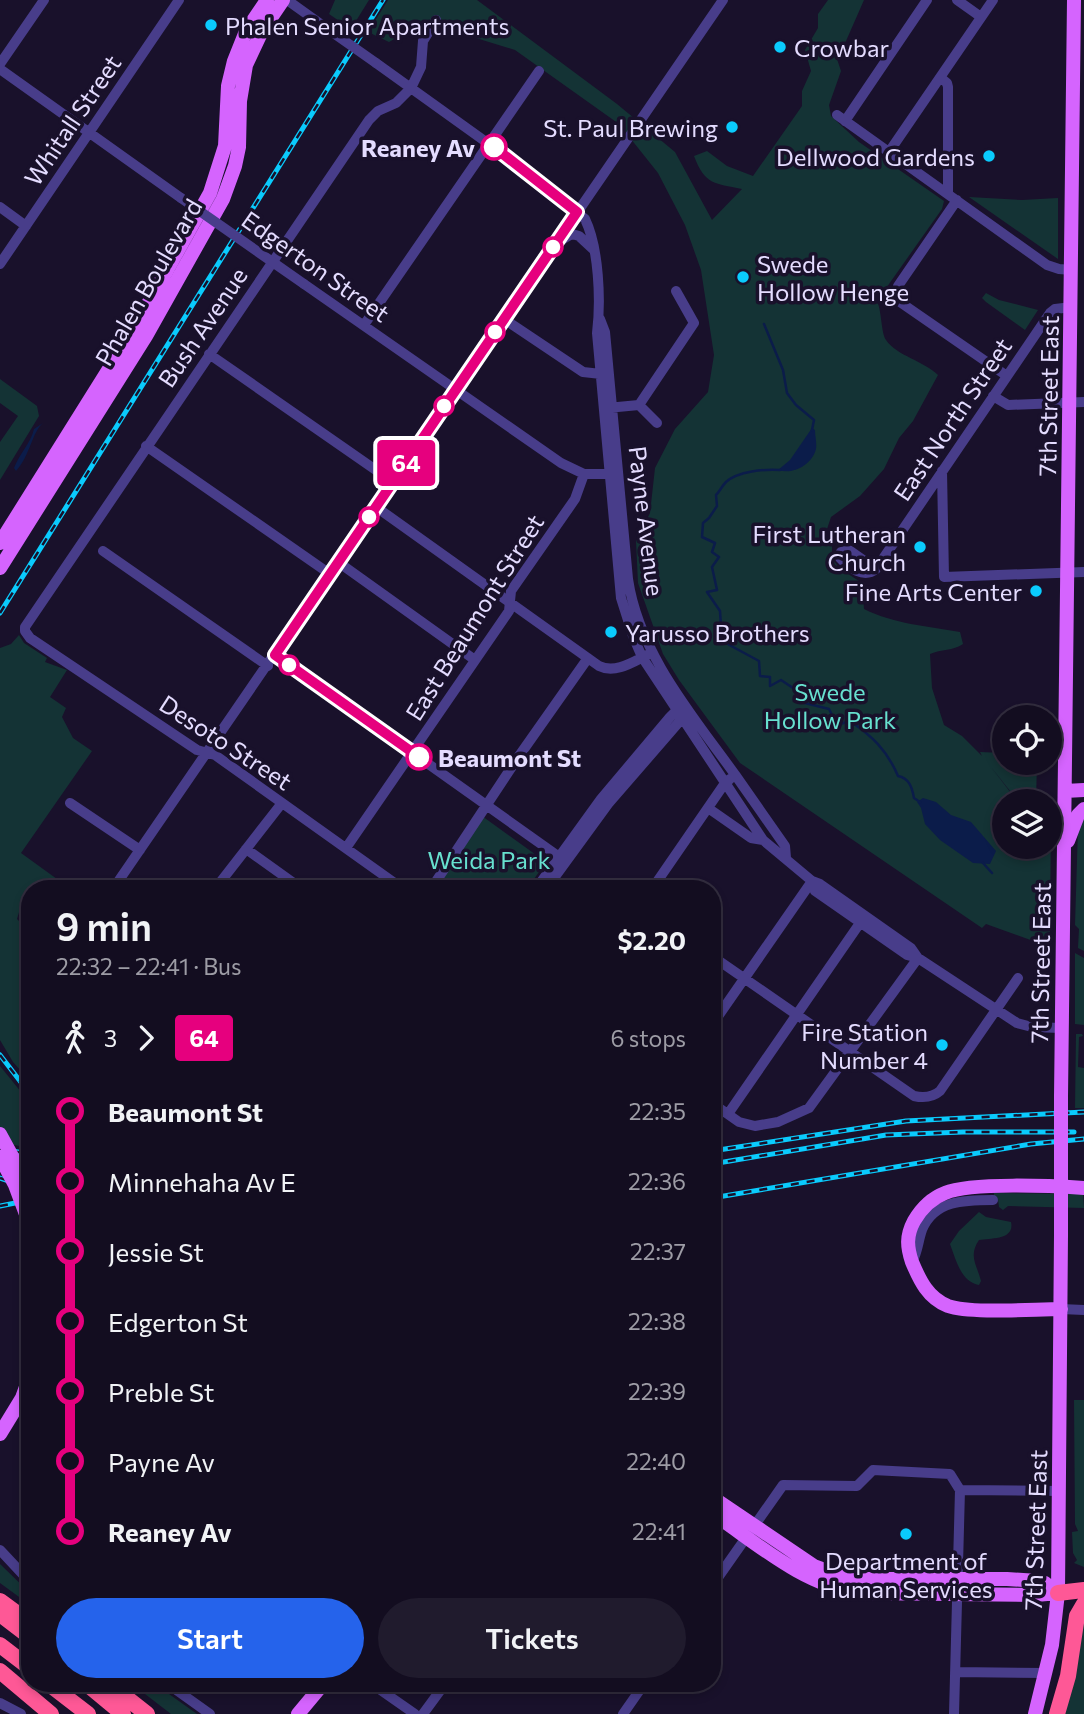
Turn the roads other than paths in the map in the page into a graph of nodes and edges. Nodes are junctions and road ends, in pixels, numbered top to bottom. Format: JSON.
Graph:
{"nodes":[{"id":1,"x":44,"y":0,"type":"edge"},
{"id":2,"x":179,"y":0,"type":"edge"},
{"id":3,"x":267,"y":0,"type":"edge"},
{"id":4,"x":285,"y":0,"type":"edge"},
{"id":5,"x":723,"y":0,"type":"edge"},
{"id":6,"x":927,"y":0,"type":"edge"},
{"id":7,"x":957,"y":0,"type":"edge"},
{"id":8,"x":993,"y":0,"type":"edge"},
{"id":9,"x":1074,"y":0,"type":"edge"},
{"id":10,"x":981,"y":17,"type":"junction"},
{"id":11,"x":436,"y":20,"type":"dead end"},
{"id":12,"x":0,"y":67,"type":"edge"},
{"id":13,"x":539,"y":71,"type":"dead end"},
{"id":14,"x":941,"y":78,"type":"junction"},
{"id":15,"x":411,"y":88,"type":"junction"},
{"id":16,"x":1079,"y":105,"type":"edge"},
{"id":17,"x":89,"y":133,"type":"junction"},
{"id":18,"x":489,"y":143,"type":"junction"},
{"id":19,"x":889,"y":152,"type":"junction"},
{"id":20,"x":952,"y":196,"type":"junction"},
{"id":21,"x":1078,"y":206,"type":"edge"},
{"id":22,"x":0,"y":207,"type":"edge"},
{"id":23,"x":577,"y":212,"type":"junction"},
{"id":24,"x":26,"y":226,"type":"junction"},
{"id":25,"x":554,"y":247,"type":"junction"},
{"id":26,"x":593,"y":249,"type":"junction"},
{"id":27,"x":0,"y":264,"type":"edge"},
{"id":28,"x":1072,"y":270,"type":"junction"},
{"id":29,"x":676,"y":290,"type":"dead end"},
{"id":30,"x":1072,"y":307,"type":"junction"},
{"id":31,"x":599,"y":316,"type":"junction"},
{"id":32,"x":504,"y":319,"type":"junction"},
{"id":33,"x":364,"y":325,"type":"junction"},
{"id":34,"x":209,"y":354,"type":"junction"},
{"id":35,"x":601,"y":374,"type":"junction"},
{"id":36,"x":1007,"y":376,"type":"junction"},
{"id":37,"x":456,"y":389,"type":"junction"},
{"id":38,"x":993,"y":396,"type":"junction"},
{"id":39,"x":1077,"y":403,"type":"edge"},
{"id":40,"x":639,"y":405,"type":"junction"},
{"id":41,"x":608,"y":408,"type":"junction"},
{"id":42,"x":657,"y":423,"type":"dead end"},
{"id":43,"x":146,"y":446,"type":"junction"},
{"id":44,"x":942,"y":471,"type":"junction"},
{"id":45,"x":584,"y":474,"type":"junction"},
{"id":46,"x":613,"y":474,"type":"junction"},
{"id":47,"x":393,"y":482,"type":"junction"},
{"id":48,"x":376,"y":507,"type":"junction"},
{"id":49,"x":0,"y":543,"type":"edge"},
{"id":50,"x":103,"y":551,"type":"dead end"},
{"id":51,"x":338,"y":562,"type":"junction"},
{"id":52,"x":0,"y":568,"type":"edge"},
{"id":53,"x":876,"y":569,"type":"dead end"},
{"id":54,"x":1068,"y":572,"type":"junction"},
{"id":55,"x":1084,"y":572,"type":"edge"},
{"id":56,"x":330,"y":574,"type":"junction"},
{"id":57,"x":510,"y":602,"type":"junction"},
{"id":58,"x":25,"y":631,"type":"joint"},
{"id":59,"x":275,"y":655,"type":"junction"},
{"id":60,"x":648,"y":655,"type":"junction"},
{"id":61,"x":588,"y":658,"type":"junction"},
{"id":62,"x":475,"y":660,"type":"junction"},
{"id":63,"x":268,"y":666,"type":"junction"},
{"id":64,"x":682,"y":711,"type":"junction"},
{"id":65,"x":412,"y":752,"type":"junction"},
{"id":66,"x":206,"y":753,"type":"junction"},
{"id":67,"x":735,"y":775,"type":"junction"},
{"id":68,"x":725,"y":783,"type":"junction"},
{"id":69,"x":1084,"y":790,"type":"edge"},
{"id":70,"x":1064,"y":797,"type":"junction"},
{"id":71,"x":70,"y":803,"type":"dead end"},
{"id":72,"x":282,"y":803,"type":"junction"},
{"id":73,"x":1084,"y":803,"type":"edge"},
{"id":74,"x":486,"y":805,"type":"junction"},
{"id":75,"x":708,"y":808,"type":"junction"},
{"id":76,"x":1084,"y":809,"type":"edge"},
{"id":77,"x":762,"y":840,"type":"junction"},
{"id":78,"x":346,"y":848,"type":"junction"},
{"id":79,"x":246,"y":849,"type":"junction"},
{"id":80,"x":140,"y":850,"type":"junction"},
{"id":81,"x":786,"y":858,"type":"junction"},
{"id":82,"x":562,"y":859,"type":"junction"},
{"id":83,"x":1063,"y":860,"type":"junction"},
{"id":84,"x":119,"y":880,"type":"edge"},
{"id":85,"x":222,"y":880,"type":"edge"},
{"id":86,"x":289,"y":880,"type":"edge"},
{"id":87,"x":391,"y":880,"type":"edge"},
{"id":88,"x":436,"y":880,"type":"edge"},
{"id":89,"x":544,"y":880,"type":"edge"},
{"id":90,"x":551,"y":880,"type":"edge"},
{"id":91,"x":658,"y":880,"type":"edge"},
{"id":92,"x":811,"y":881,"type":"junction"},
{"id":93,"x":860,"y":923,"type":"junction"},
{"id":94,"x":918,"y":958,"type":"junction"},
{"id":95,"x":721,"y":962,"type":"edge"},
{"id":96,"x":745,"y":978,"type":"junction"},
{"id":97,"x":1018,"y":978,"type":"dead end"},
{"id":98,"x":997,"y":1010,"type":"junction"},
{"id":99,"x":721,"y":1012,"type":"edge"},
{"id":100,"x":797,"y":1015,"type":"junction"},
{"id":101,"x":1061,"y":1028,"type":"junction"},
{"id":102,"x":851,"y":1052,"type":"junction"},
{"id":103,"x":721,"y":1109,"type":"edge"},
{"id":104,"x":728,"y":1114,"type":"junction"},
{"id":105,"x":0,"y":1134,"type":"edge"},
{"id":106,"x":0,"y":1157,"type":"edge"},
{"id":107,"x":21,"y":1172,"type":"edge"},
{"id":108,"x":1084,"y":1188,"type":"edge"},
{"id":109,"x":993,"y":1200,"type":"dead end"},
{"id":110,"x":21,"y":1201,"type":"edge"},
{"id":111,"x":912,"y":1262,"type":"junction"},
{"id":112,"x":1061,"y":1309,"type":"junction"},
{"id":113,"x":1084,"y":1310,"type":"edge"},
{"id":114,"x":21,"y":1400,"type":"edge"},
{"id":115,"x":0,"y":1434,"type":"edge"},
{"id":116,"x":960,"y":1490,"type":"junction"},
{"id":117,"x":1060,"y":1491,"type":"junction"},
{"id":118,"x":721,"y":1505,"type":"edge"},
{"id":119,"x":721,"y":1517,"type":"edge"},
{"id":120,"x":750,"y":1531,"type":"junction"},
{"id":121,"x":0,"y":1550,"type":"edge"},
{"id":122,"x":21,"y":1572,"type":"edge"},
{"id":123,"x":721,"y":1573,"type":"edge"},
{"id":124,"x":956,"y":1586,"type":"junction"},
{"id":125,"x":1084,"y":1590,"type":"edge"},
{"id":126,"x":1058,"y":1593,"type":"junction"},
{"id":127,"x":0,"y":1601,"type":"edge"},
{"id":128,"x":1084,"y":1604,"type":"edge"},
{"id":129,"x":0,"y":1614,"type":"edge"},
{"id":130,"x":21,"y":1616,"type":"edge"},
{"id":131,"x":21,"y":1630,"type":"edge"},
{"id":132,"x":0,"y":1645,"type":"edge"},
{"id":133,"x":21,"y":1661,"type":"edge"},
{"id":134,"x":0,"y":1671,"type":"edge"},
{"id":135,"x":955,"y":1672,"type":"junction"},
{"id":136,"x":1046,"y":1674,"type":"junction"},
{"id":137,"x":21,"y":1689,"type":"edge"},
{"id":138,"x":25,"y":1692,"type":"edge"},
{"id":139,"x":59,"y":1692,"type":"edge"},
{"id":140,"x":97,"y":1692,"type":"edge"},
{"id":141,"x":119,"y":1692,"type":"edge"},
{"id":142,"x":179,"y":1692,"type":"edge"},
{"id":143,"x":317,"y":1692,"type":"edge"},
{"id":144,"x":324,"y":1692,"type":"edge"},
{"id":145,"x":383,"y":1692,"type":"edge"},
{"id":146,"x":439,"y":1692,"type":"edge"},
{"id":147,"x":638,"y":1692,"type":"edge"},
{"id":148,"x":0,"y":1703,"type":"edge"},
{"id":149,"x":21,"y":1714,"type":"edge"},
{"id":150,"x":51,"y":1714,"type":"edge"},
{"id":151,"x":88,"y":1714,"type":"edge"},
{"id":152,"x":123,"y":1714,"type":"edge"},
{"id":153,"x":147,"y":1714,"type":"edge"},
{"id":154,"x":210,"y":1714,"type":"edge"},
{"id":155,"x":298,"y":1714,"type":"edge"},
{"id":156,"x":311,"y":1714,"type":"edge"},
{"id":157,"x":415,"y":1714,"type":"edge"},
{"id":158,"x":423,"y":1714,"type":"edge"},
{"id":159,"x":622,"y":1714,"type":"edge"},
{"id":160,"x":954,"y":1714,"type":"edge"},
{"id":161,"x":1035,"y":1714,"type":"edge"},
{"id":162,"x":1057,"y":1714,"type":"edge"}],
"edges":[{"from":1,"to":12,"type":"street"},
{"from":2,"to":17,"type":"street","name":"Whitall Street"},
{"from":3,"to":49,"type":"main road","name":"Phalen Boulevard"},
{"from":4,"to":15,"type":"street","name":"Payne Avenue","bridge":true},
{"from":4,"to":52,"type":"main road","name":"Phalen Boulevard"},
{"from":5,"to":23,"type":"street"},
{"from":6,"to":19,"type":"street"},
{"from":7,"to":10,"type":"street"},
{"from":8,"to":10,"type":"street"},
{"from":9,"to":16,"type":"main road","name":"7th Street East"},
{"from":10,"to":14,"type":"street"},
{"from":11,"to":15,"type":"street"},
{"from":12,"to":17,"type":"street","name":"Edgerton Street"},
{"from":13,"to":18,"type":"street"},
{"from":14,"to":19,"type":"street"},
{"from":14,"to":20,"type":"street"},
{"from":15,"to":18,"type":"street","name":"Payne Avenue"},
{"from":15,"to":34,"type":"street","name":"Bush Avenue"},
{"from":16,"to":21,"type":"main road","name":"7th Street East"},
{"from":17,"to":24,"type":"street","name":"Whitall Street"},
{"from":17,"to":33,"type":"street","name":"Edgerton Street","bridge":true},
{"from":18,"to":23,"type":"street","name":"Payne Avenue"},
{"from":18,"to":33,"type":"street"},
{"from":19,"to":20,"type":"street"},
{"from":20,"to":28,"type":"street"},
{"from":20,"to":36,"type":"street"},
{"from":21,"to":28,"type":"main road","name":"7th Street East"},
{"from":22,"to":24,"type":"street"},
{"from":23,"to":25,"type":"street"},
{"from":23,"to":26,"type":"street","name":"Payne Avenue"},
{"from":24,"to":27,"type":"street","name":"Whitall Street"},
{"from":25,"to":26,"type":"street"},
{"from":25,"to":32,"type":"street"},
{"from":26,"to":31,"type":"street","name":"Payne Avenue"},
{"from":28,"to":30,"type":"main road","name":"7th Street East"},
{"from":29,"to":40,"type":"street"},
{"from":30,"to":36,"type":"street","name":"East North Street"},
{"from":30,"to":39,"type":"main road","name":"7th Street East"},
{"from":31,"to":35,"type":"street","name":"Payne Avenue"},
{"from":31,"to":41,"type":"street","name":"Payne Avenue"},
{"from":32,"to":35,"type":"street"},
{"from":32,"to":37,"type":"street"},
{"from":33,"to":37,"type":"street","name":"Edgerton Street"},
{"from":34,"to":43,"type":"street","name":"Bush Avenue"},
{"from":34,"to":47,"type":"street"},
{"from":35,"to":41,"type":"street","name":"Payne Avenue"},
{"from":36,"to":38,"type":"street","name":"East North Street"},
{"from":37,"to":45,"type":"street","name":"Edgerton Street"},
{"from":37,"to":47,"type":"street"},
{"from":38,"to":39,"type":"street"},
{"from":38,"to":44,"type":"street","name":"East North Street"},
{"from":39,"to":54,"type":"main road","name":"7th Street East"},
{"from":40,"to":41,"type":"street"},
{"from":40,"to":42,"type":"street"},
{"from":41,"to":46,"type":"street","name":"Payne Avenue"},
{"from":43,"to":56,"type":"street"},
{"from":43,"to":58,"type":"street","name":"Bush Avenue"},
{"from":44,"to":53,"type":"street","name":"East North Street"},
{"from":44,"to":54,"type":"street"},
{"from":45,"to":46,"type":"street","name":"Edgerton Street"},
{"from":45,"to":57,"type":"street","name":"East Beaumont Street"},
{"from":46,"to":60,"type":"street","name":"Payne Avenue"},
{"from":47,"to":48,"type":"street"},
{"from":48,"to":51,"type":"street"},
{"from":48,"to":57,"type":"street"},
{"from":50,"to":63,"type":"street"},
{"from":51,"to":56,"type":"street"},
{"from":51,"to":62,"type":"street"},
{"from":54,"to":55,"type":"street"},
{"from":54,"to":70,"type":"main road","name":"7th Street East"},
{"from":56,"to":59,"type":"street"},
{"from":57,"to":61,"type":"street"},
{"from":57,"to":62,"type":"street","name":"East Beaumont Street"},
{"from":58,"to":66,"type":"street","name":"Desoto Street"},
{"from":59,"to":63,"type":"street"},
{"from":59,"to":65,"type":"street"},
{"from":60,"to":61,"type":"street"},
{"from":60,"to":64,"type":"street","name":"Payne Avenue"},
{"from":61,"to":74,"type":"street"},
{"from":62,"to":65,"type":"street","name":"East Beaumont Street"},
{"from":63,"to":66,"type":"street"},
{"from":64,"to":67,"type":"street","name":"Payne Avenue"},
{"from":64,"to":68,"type":"street","name":"Payne Avenue"},
{"from":64,"to":82,"type":"street"},
{"from":65,"to":74,"type":"street"},
{"from":65,"to":78,"type":"street","name":"East Beaumont Street"},
{"from":66,"to":72,"type":"street","name":"Desoto Street"},
{"from":66,"to":80,"type":"street"},
{"from":67,"to":68,"type":"street"},
{"from":67,"to":81,"type":"street","name":"Payne Avenue"},
{"from":68,"to":75,"type":"street"},
{"from":68,"to":77,"type":"street","name":"Payne Avenue"},
{"from":69,"to":70,"type":"main road"},
{"from":70,"to":73,"type":"main road"},
{"from":70,"to":83,"type":"main road","name":"7th Street East"},
{"from":71,"to":80,"type":"street"},
{"from":72,"to":78,"type":"street","name":"Desoto Street"},
{"from":72,"to":79,"type":"street"},
{"from":74,"to":82,"type":"street"},
{"from":74,"to":88,"type":"street"},
{"from":75,"to":77,"type":"street","name":"Payne Avenue"},
{"from":75,"to":91,"type":"street"},
{"from":76,"to":83,"type":"main road"},
{"from":77,"to":81,"type":"street","name":"Payne Avenue"},
{"from":78,"to":87,"type":"street","name":"Desoto Street"},
{"from":79,"to":85,"type":"street"},
{"from":79,"to":86,"type":"street"},
{"from":80,"to":84,"type":"street"},
{"from":81,"to":92,"type":"street","name":"Payne Avenue"},
{"from":82,"to":89,"type":"street"},
{"from":82,"to":90,"type":"street"},
{"from":83,"to":101,"type":"main road","name":"7th Street East"},
{"from":92,"to":93,"type":"street","name":"Payne Avenue"},
{"from":92,"to":94,"type":"street","name":"Payne Avenue"},
{"from":92,"to":96,"type":"street"},
{"from":93,"to":94,"type":"street","name":"Payne Avenue"},
{"from":93,"to":100,"type":"street"},
{"from":94,"to":98,"type":"street","name":"Payne Avenue"},
{"from":94,"to":102,"type":"street"},
{"from":95,"to":96,"type":"street"},
{"from":96,"to":99,"type":"street"},
{"from":96,"to":100,"type":"street"},
{"from":97,"to":98,"type":"street"},
{"from":98,"to":101,"type":"street","name":"Payne Avenue"},
{"from":98,"to":102,"type":"street"},
{"from":100,"to":102,"type":"street"},
{"from":100,"to":104,"type":"street"},
{"from":101,"to":112,"type":"main road","name":"7th Street East","bridge":true},
{"from":102,"to":104,"type":"street"},
{"from":103,"to":104,"type":"street"},
{"from":105,"to":107,"type":"main road","bridge":true},
{"from":106,"to":110,"type":"main road","bridge":true},
{"from":108,"to":111,"type":"main road"},
{"from":109,"to":111,"type":"street"},
{"from":111,"to":112,"type":"main road"},
{"from":112,"to":113,"type":"street"},
{"from":112,"to":117,"type":"main road","name":"7th Street East"},
{"from":114,"to":115,"type":"main road"},
{"from":116,"to":117,"type":"street"},
{"from":116,"to":120,"type":"street"},
{"from":116,"to":124,"type":"street"},
{"from":117,"to":126,"type":"main road","name":"7th Street East"},
{"from":118,"to":120,"type":"main road"},
{"from":119,"to":120,"type":"main road"},
{"from":120,"to":123,"type":"street"},
{"from":120,"to":124,"type":"main road"},
{"from":121,"to":122,"type":"street"},
{"from":124,"to":126,"type":"main road"},
{"from":124,"to":135,"type":"street"},
{"from":125,"to":126,"type":"highway"},
{"from":126,"to":136,"type":"main road","name":"7th Street East"},
{"from":127,"to":130,"type":"highway"},
{"from":128,"to":162,"type":"highway"},
{"from":129,"to":131,"type":"highway"},
{"from":132,"to":133,"type":"highway"},
{"from":134,"to":137,"type":"highway"},
{"from":135,"to":136,"type":"street"},
{"from":135,"to":160,"type":"street"},
{"from":136,"to":161,"type":"main road","name":"7th Street East"},
{"from":138,"to":150,"type":"highway"},
{"from":139,"to":151,"type":"highway"},
{"from":140,"to":152,"type":"highway"},
{"from":141,"to":153,"type":"highway"},
{"from":142,"to":154,"type":"street"},
{"from":143,"to":155,"type":"main road"},
{"from":144,"to":156,"type":"main road"},
{"from":145,"to":157,"type":"street"},
{"from":146,"to":158,"type":"street"},
{"from":147,"to":159,"type":"street"},
{"from":148,"to":149,"type":"street"}]}
